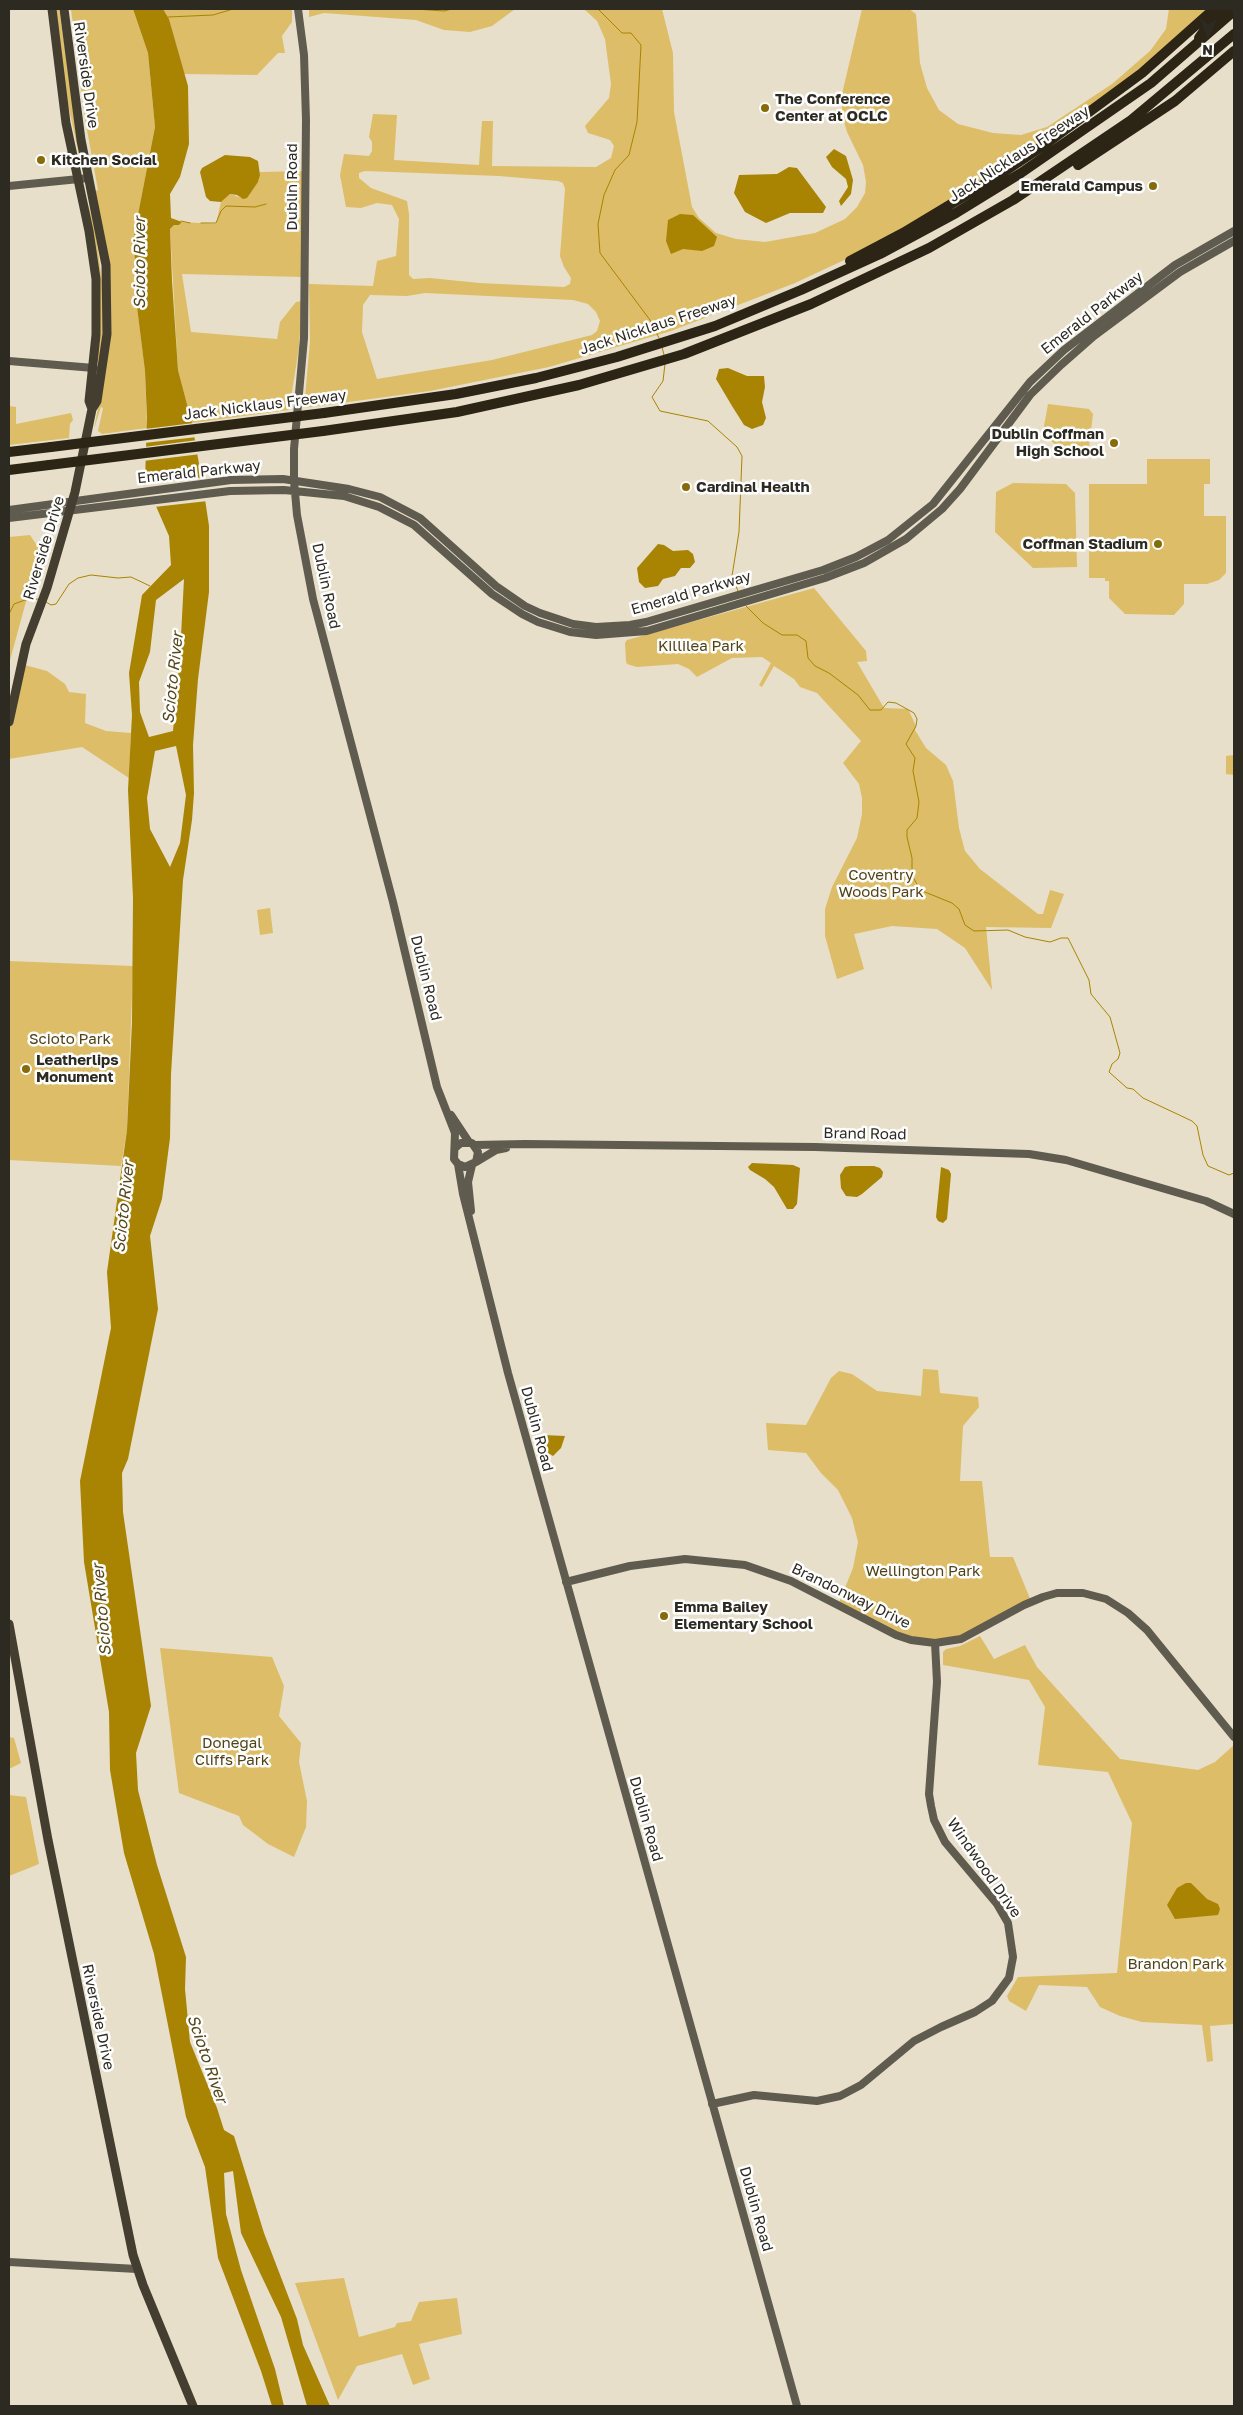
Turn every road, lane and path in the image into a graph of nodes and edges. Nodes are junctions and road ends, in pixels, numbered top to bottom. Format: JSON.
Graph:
{"nodes":[{"id":1,"x":52,"y":9,"type":"edge"},
{"id":2,"x":64,"y":9,"type":"edge"},
{"id":3,"x":298,"y":9,"type":"edge"},
{"id":4,"x":1214,"y":9,"type":"edge"},
{"id":5,"x":1225,"y":9,"type":"edge"},
{"id":6,"x":1234,"y":11,"type":"edge"},
{"id":7,"x":1234,"y":34,"type":"edge"},
{"id":8,"x":1193,"y":48,"type":"junction"},
{"id":9,"x":1234,"y":51,"type":"edge"},
{"id":10,"x":89,"y":178,"type":"junction"},
{"id":11,"x":78,"y":179,"type":"junction"},
{"id":12,"x":9,"y":186,"type":"edge"},
{"id":13,"x":1013,"y":200,"type":"junction"},
{"id":14,"x":1234,"y":231,"type":"edge"},
{"id":15,"x":1234,"y":241,"type":"edge"},
{"id":16,"x":822,"y":281,"type":"junction"},
{"id":17,"x":9,"y":361,"type":"edge"},
{"id":18,"x":94,"y":368,"type":"junction"},
{"id":19,"x":92,"y":409,"type":"junction"},
{"id":20,"x":9,"y":452,"type":"edge"},
{"id":21,"x":9,"y":470,"type":"edge"},
{"id":22,"x":294,"y":481,"type":"junction"},
{"id":23,"x":295,"y":491,"type":"junction"},
{"id":24,"x":73,"y":501,"type":"junction"},
{"id":25,"x":9,"y":510,"type":"edge"},
{"id":26,"x":70,"y":512,"type":"junction"},
{"id":27,"x":9,"y":518,"type":"edge"},
{"id":28,"x":9,"y":722,"type":"edge"},
{"id":29,"x":442,"y":1101,"type":"junction"},
{"id":30,"x":472,"y":1144,"type":"junction"},
{"id":31,"x":525,"y":1144,"type":"junction"},
{"id":32,"x":455,"y":1148,"type":"junction"},
{"id":33,"x":458,"y":1164,"type":"junction"},
{"id":34,"x":474,"y":1164,"type":"junction"},
{"id":35,"x":1198,"y":1199,"type":"junction"},
{"id":36,"x":1234,"y":1214,"type":"edge"},
{"id":37,"x":1234,"y":1219,"type":"edge"},
{"id":38,"x":474,"y":1238,"type":"junction"},
{"id":39,"x":566,"y":1582,"type":"junction"},
{"id":40,"x":9,"y":1624,"type":"edge"},
{"id":41,"x":935,"y":1644,"type":"junction"},
{"id":42,"x":1234,"y":1737,"type":"edge"},
{"id":43,"x":712,"y":2104,"type":"junction"},
{"id":44,"x":9,"y":2262,"type":"edge"},
{"id":45,"x":137,"y":2269,"type":"junction"},
{"id":46,"x":192,"y":2406,"type":"edge"},
{"id":47,"x":797,"y":2406,"type":"edge"}],
"edges":[{"from":1,"to":11,"type":"main road","name":"Riverside Drive"},
{"from":2,"to":10,"type":"main road","name":"Riverside Drive"},
{"from":3,"to":22,"type":"main road","name":"Dublin Road"},
{"from":4,"to":16,"type":"highway"},
{"from":5,"to":8,"type":"highway"},
{"from":6,"to":8,"type":"highway","name":"Jack Nicklaus Freeway"},
{"from":7,"to":13,"type":"highway"},
{"from":8,"to":16,"type":"highway","name":"Jack Nicklaus Freeway"},
{"from":9,"to":13,"type":"highway"},
{"from":10,"to":11,"type":"main road"},
{"from":10,"to":19,"type":"main road","name":"Riverside Drive"},
{"from":11,"to":12,"type":"main road"},
{"from":11,"to":18,"type":"main road","name":"Riverside Drive"},
{"from":13,"to":21,"type":"highway","bridge":true},
{"from":14,"to":22,"type":"main road","name":"Emerald Parkway"},
{"from":15,"to":23,"type":"main road","name":"Emerald Parkway"},
{"from":16,"to":20,"type":"highway","name":"Jack Nicklaus Freeway","bridge":true},
{"from":17,"to":18,"type":"main road"},
{"from":18,"to":19,"type":"main road","name":"Riverside Drive"},
{"from":19,"to":24,"type":"main road","name":"Riverside Drive"},
{"from":22,"to":23,"type":"main road","name":"Dublin Road"},
{"from":22,"to":24,"type":"main road","name":"Emerald Parkway"},
{"from":23,"to":26,"type":"main road","name":"Emerald Parkway"},
{"from":23,"to":29,"type":"main road","name":"Dublin Road"},
{"from":24,"to":25,"type":"main road","name":"Emerald Parkway"},
{"from":24,"to":26,"type":"main road","name":"Riverside Drive"},
{"from":26,"to":27,"type":"main road","name":"Emerald Parkway"},
{"from":26,"to":28,"type":"main road","name":"Riverside Drive"},
{"from":29,"to":30,"type":"main road","name":"Dublin Road"},
{"from":29,"to":32,"type":"main road","name":"Dublin Road"},
{"from":30,"to":31,"type":"main road","name":"Brand Road"},
{"from":30,"to":32,"type":"main road"},
{"from":30,"to":34,"type":"main road"},
{"from":31,"to":34,"type":"main road","name":"Brand Road"},
{"from":31,"to":35,"type":"main road","name":"Brand Road"},
{"from":32,"to":33,"type":"main road"},
{"from":33,"to":34,"type":"main road"},
{"from":33,"to":38,"type":"main road","name":"Dublin Road"},
{"from":34,"to":38,"type":"main road","name":"Dublin Road"},
{"from":35,"to":36,"type":"main road","name":"Brand Road"},
{"from":35,"to":37,"type":"main road","name":"Brand Road"},
{"from":38,"to":39,"type":"main road","name":"Dublin Road"},
{"from":39,"to":41,"type":"main road","name":"Brandonway Drive"},
{"from":39,"to":43,"type":"main road","name":"Dublin Road"},
{"from":40,"to":45,"type":"main road","name":"Riverside Drive"},
{"from":41,"to":42,"type":"main road","name":"Brandonway Drive"},
{"from":41,"to":43,"type":"main road","name":"Windwood Drive"},
{"from":43,"to":47,"type":"main road","name":"Dublin Road"},
{"from":44,"to":45,"type":"main road"},
{"from":45,"to":46,"type":"main road","name":"Riverside Drive"}]}
